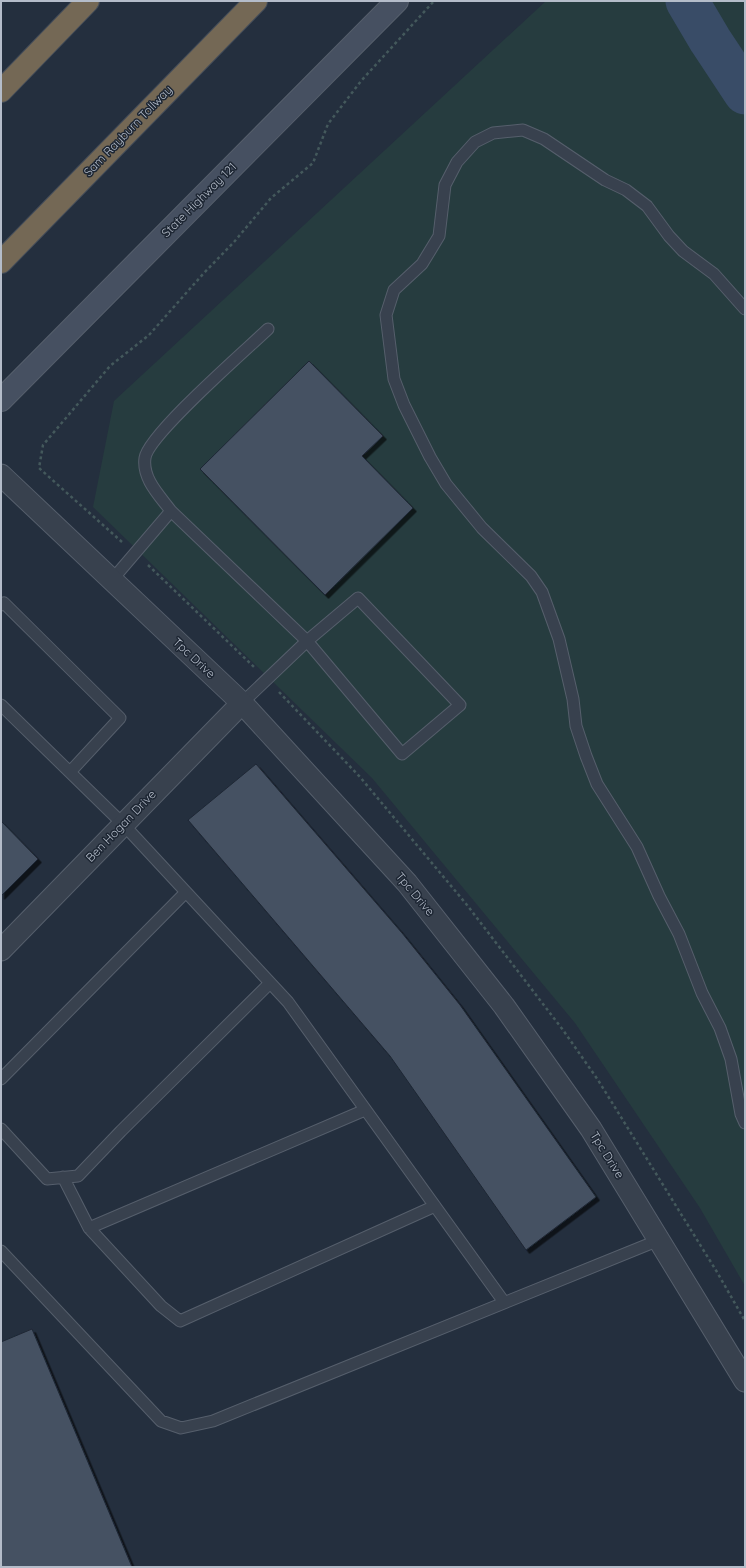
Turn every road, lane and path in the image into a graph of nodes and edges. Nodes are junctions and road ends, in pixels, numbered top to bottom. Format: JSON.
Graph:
{"nodes":[{"id":1,"x":88,"y":1,"type":"edge"},
{"id":2,"x":256,"y":1,"type":"edge"},
{"id":3,"x":397,"y":1,"type":"edge"},
{"id":4,"x":434,"y":1,"type":"edge"},
{"id":5,"x":1,"y":91,"type":"edge"},
{"id":6,"x":1,"y":262,"type":"edge"},
{"id":7,"x":745,"y":309,"type":"edge"},
{"id":8,"x":268,"y":329,"type":"dead end"},
{"id":9,"x":1,"y":400,"type":"edge"},
{"id":10,"x":1,"y":475,"type":"edge"},
{"id":11,"x":171,"y":511,"type":"junction"},
{"id":12,"x":135,"y":554,"type":"junction"},
{"id":13,"x":112,"y":580,"type":"junction"},
{"id":14,"x":1,"y":605,"type":"edge"},
{"id":15,"x":307,"y":641,"type":"junction"},
{"id":16,"x":266,"y":679,"type":"junction"},
{"id":17,"x":242,"y":703,"type":"junction"},
{"id":18,"x":2,"y":708,"type":"edge"},
{"id":19,"x":70,"y":772,"type":"junction"},
{"id":20,"x":123,"y":824,"type":"junction"},
{"id":21,"x":186,"y":892,"type":"junction"},
{"id":22,"x":1,"y":950,"type":"edge"},
{"id":23,"x":270,"y":983,"type":"junction"},
{"id":24,"x":1,"y":1079,"type":"edge"},
{"id":25,"x":365,"y":1110,"type":"junction"},
{"id":26,"x":745,"y":1123,"type":"edge"},
{"id":27,"x":1,"y":1129,"type":"edge"},
{"id":28,"x":63,"y":1177,"type":"junction"},
{"id":29,"x":435,"y":1206,"type":"junction"},
{"id":30,"x":89,"y":1228,"type":"junction"},
{"id":31,"x":659,"y":1240,"type":"junction"},
{"id":32,"x":1,"y":1252,"type":"edge"},
{"id":33,"x":504,"y":1302,"type":"junction"},
{"id":34,"x":745,"y":1321,"type":"edge"},
{"id":35,"x":745,"y":1381,"type":"edge"}],
"edges":[{"from":1,"to":5,"type":"highway"},
{"from":2,"to":6,"type":"highway","name":"Sam Rayburn Tollway"},
{"from":3,"to":9,"type":"main road","name":"State Highway 121"},
{"from":4,"to":12,"type":"path"},
{"from":7,"to":26,"type":"lane"},
{"from":8,"to":11,"type":"lane"},
{"from":10,"to":13,"type":"street","name":"Tpc Drive"},
{"from":11,"to":12,"type":"lane"},
{"from":11,"to":15,"type":"lane"},
{"from":12,"to":13,"type":"lane"},
{"from":12,"to":16,"type":"path"},
{"from":13,"to":17,"type":"street","name":"Tpc Drive"},
{"from":14,"to":19,"type":"lane"},
{"from":15,"to":15,"type":"lane"},
{"from":15,"to":16,"type":"lane"},
{"from":16,"to":17,"type":"lane"},
{"from":16,"to":34,"type":"path"},
{"from":17,"to":20,"type":"street","name":"Ben Hogan Drive"},
{"from":17,"to":31,"type":"street","name":"Tpc Drive"},
{"from":18,"to":19,"type":"lane"},
{"from":19,"to":20,"type":"lane"},
{"from":20,"to":21,"type":"lane"},
{"from":20,"to":22,"type":"street","name":"Ben Hogan Drive"},
{"from":21,"to":23,"type":"lane"},
{"from":21,"to":24,"type":"lane"},
{"from":23,"to":25,"type":"lane"},
{"from":23,"to":28,"type":"lane"},
{"from":25,"to":29,"type":"lane"},
{"from":25,"to":30,"type":"lane"},
{"from":27,"to":28,"type":"lane"},
{"from":28,"to":30,"type":"lane"},
{"from":29,"to":30,"type":"lane"},
{"from":29,"to":33,"type":"lane"},
{"from":31,"to":33,"type":"lane"},
{"from":31,"to":35,"type":"street","name":"Tpc Drive"},
{"from":32,"to":33,"type":"lane"}]}
